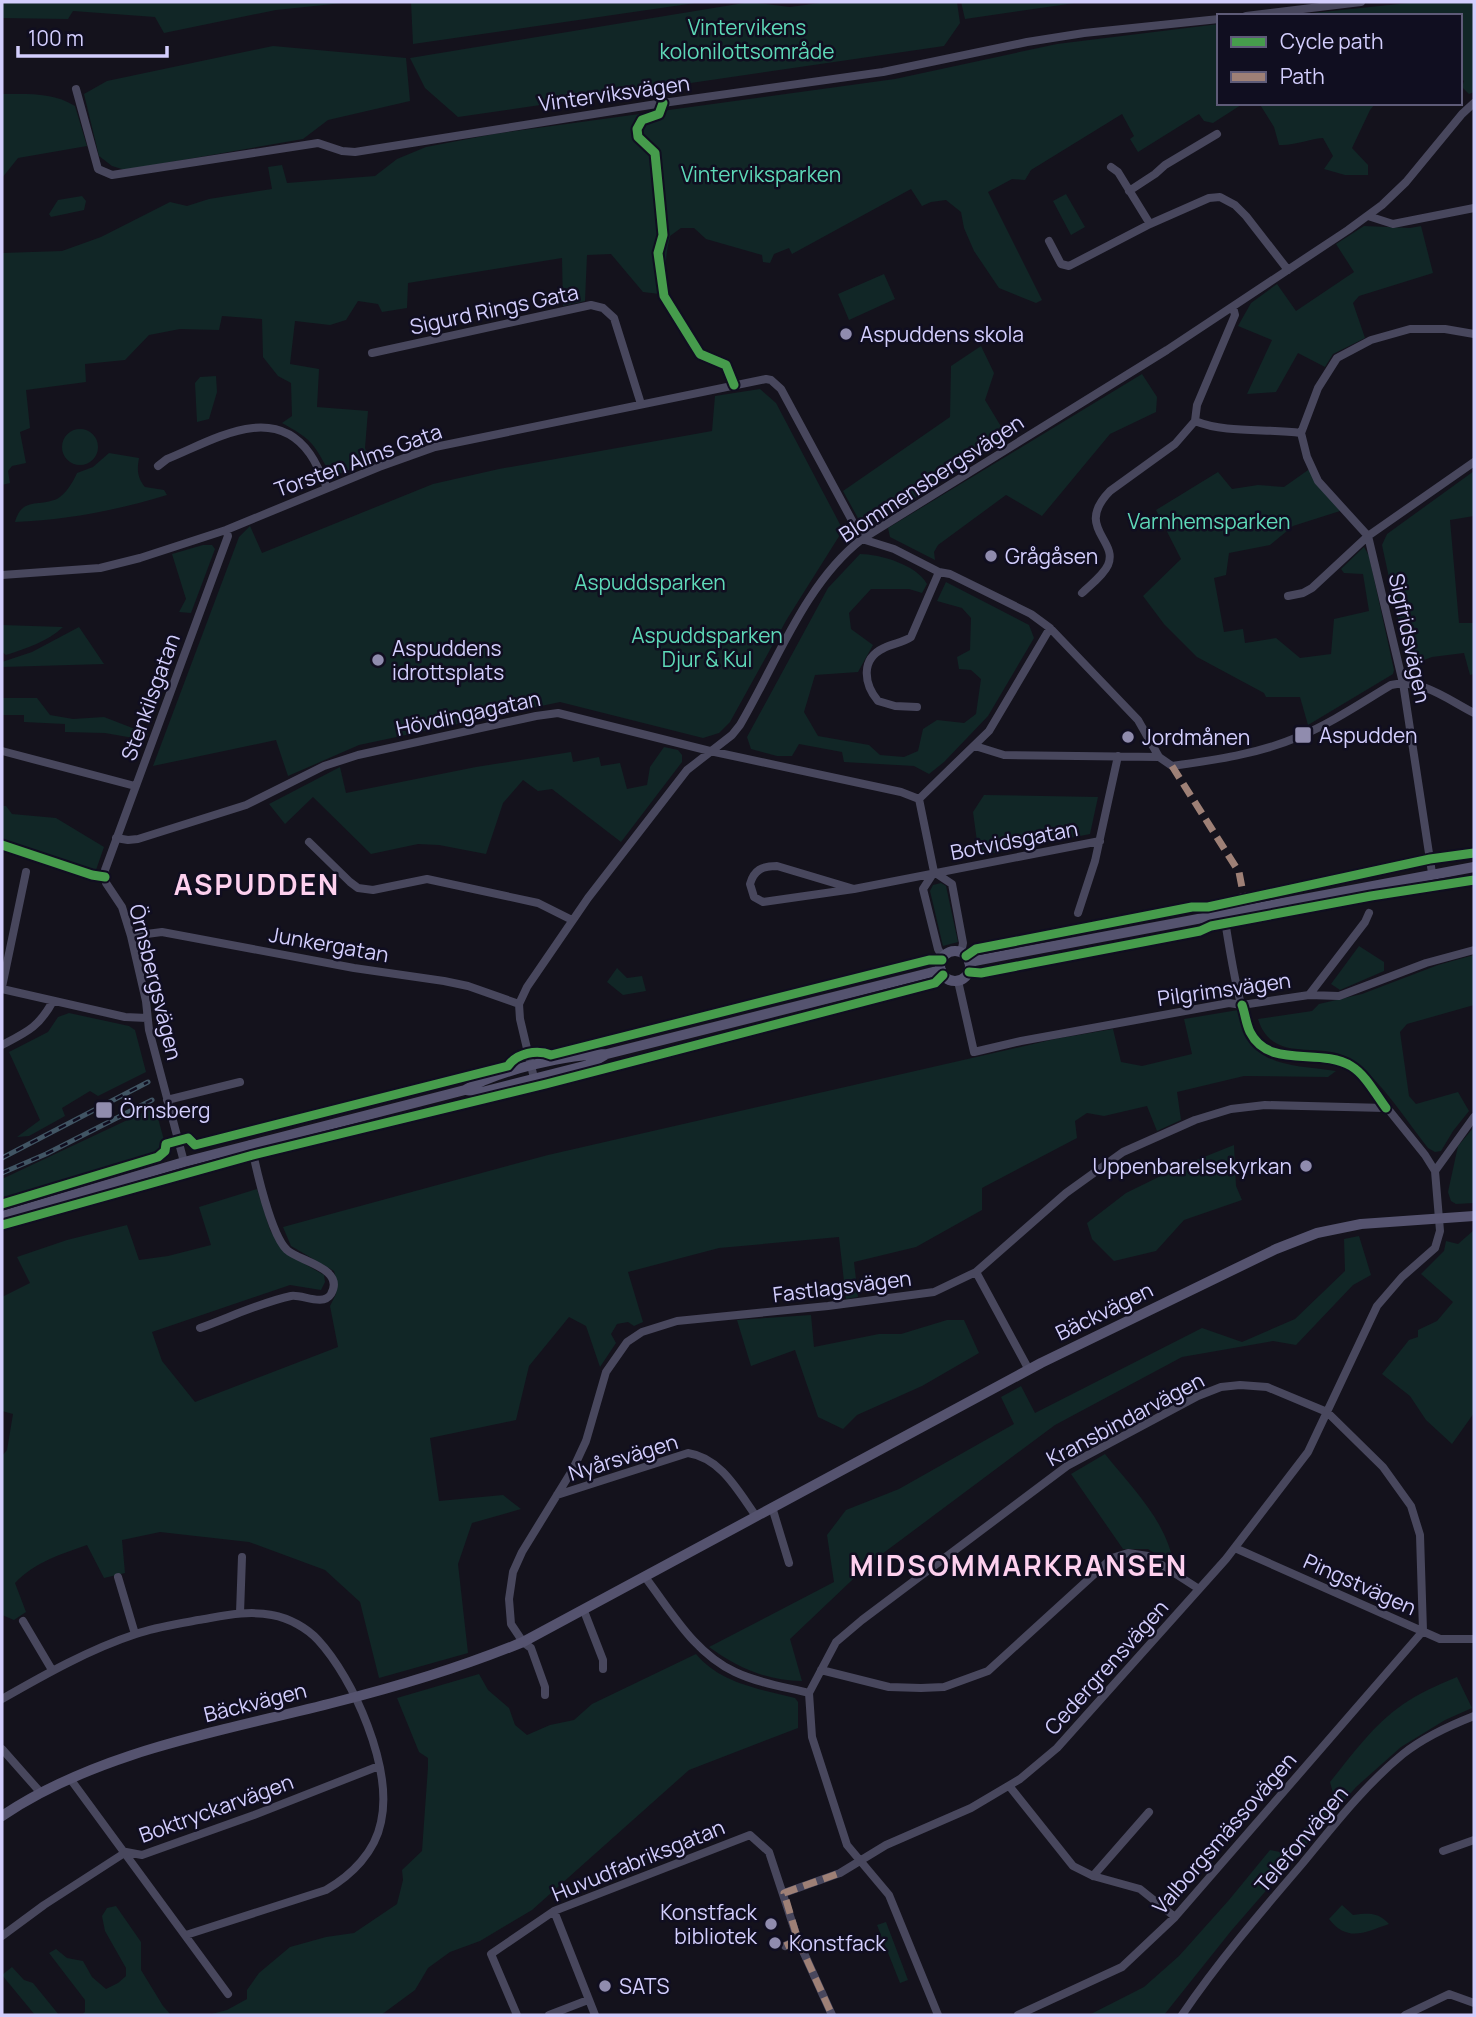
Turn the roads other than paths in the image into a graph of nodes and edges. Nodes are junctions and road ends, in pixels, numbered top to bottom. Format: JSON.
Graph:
{"nodes":[{"id":1,"x":1361,"y":2,"type":"edge"},
{"id":2,"x":1262,"y":14,"type":"edge"},
{"id":3,"x":1217,"y":19,"type":"edge"},
{"id":4,"x":76,"y":89,"type":"dead end"},
{"id":5,"x":1474,"y":103,"type":"edge"},
{"id":6,"x":1217,"y":134,"type":"dead end"},
{"id":7,"x":1111,"y":167,"type":"dead end"},
{"id":8,"x":1129,"y":191,"type":"junction"},
{"id":9,"x":1474,"y":208,"type":"edge"},
{"id":10,"x":1368,"y":216,"type":"junction"},
{"id":11,"x":1150,"y":224,"type":"junction"},
{"id":12,"x":1049,"y":241,"type":"dead end"},
{"id":13,"x":1288,"y":271,"type":"junction"},
{"id":14,"x":1233,"y":307,"type":"junction"},
{"id":15,"x":1474,"y":334,"type":"edge"},
{"id":16,"x":372,"y":353,"type":"dead end"},
{"id":17,"x":641,"y":404,"type":"junction"},
{"id":18,"x":1195,"y":421,"type":"junction"},
{"id":19,"x":1301,"y":433,"type":"junction"},
{"id":20,"x":1474,"y":462,"type":"edge"},
{"id":21,"x":158,"y":466,"type":"dead end"},
{"id":22,"x":327,"y":488,"type":"junction"},
{"id":23,"x":226,"y":530,"type":"junction"},
{"id":24,"x":1368,"y":536,"type":"junction"},
{"id":25,"x":862,"y":539,"type":"junction"},
{"id":26,"x":939,"y":572,"type":"junction"},
{"id":27,"x":2,"y":575,"type":"edge"},
{"id":28,"x":1082,"y":593,"type":"dead end"},
{"id":29,"x":1288,"y":596,"type":"dead end"},
{"id":30,"x":1050,"y":628,"type":"junction"},
{"id":31,"x":1403,"y":683,"type":"junction"},
{"id":32,"x":917,"y":707,"type":"dead end"},
{"id":33,"x":1474,"y":713,"type":"edge"},
{"id":34,"x":975,"y":746,"type":"junction"},
{"id":35,"x":2,"y":751,"type":"edge"},
{"id":36,"x":710,"y":751,"type":"junction"},
{"id":37,"x":1118,"y":756,"type":"junction"},
{"id":38,"x":1159,"y":757,"type":"junction"},
{"id":39,"x":135,"y":786,"type":"junction"},
{"id":40,"x":919,"y":799,"type":"junction"},
{"id":41,"x":116,"y":838,"type":"junction"},
{"id":42,"x":1100,"y":841,"type":"junction"},
{"id":43,"x":309,"y":842,"type":"dead end"},
{"id":44,"x":1474,"y":867,"type":"edge"},
{"id":45,"x":26,"y":872,"type":"dead end"},
{"id":46,"x":934,"y":872,"type":"junction"},
{"id":47,"x":1433,"y":873,"type":"junction"},
{"id":48,"x":105,"y":877,"type":"joint"},
{"id":49,"x":853,"y":889,"type":"junction"},
{"id":50,"x":1078,"y":913,"type":"dead end"},
{"id":51,"x":1369,"y":913,"type":"dead end"},
{"id":52,"x":1224,"y":914,"type":"junction"},
{"id":53,"x":572,"y":920,"type":"junction"},
{"id":54,"x":131,"y":936,"type":"junction"},
{"id":55,"x":1474,"y":950,"type":"edge"},
{"id":56,"x":961,"y":953,"type":"junction"},
{"id":57,"x":943,"y":958,"type":"junction"},
{"id":58,"x":970,"y":962,"type":"junction"},
{"id":59,"x":941,"y":970,"type":"junction"},
{"id":60,"x":958,"y":981,"type":"junction"},
{"id":61,"x":2,"y":988,"type":"edge"},
{"id":62,"x":1309,"y":995,"type":"junction"},
{"id":63,"x":53,"y":1001,"type":"junction"},
{"id":64,"x":519,"y":1004,"type":"junction"},
{"id":65,"x":1242,"y":1005,"type":"junction"},
{"id":66,"x":147,"y":1017,"type":"junction"},
{"id":67,"x":2,"y":1045,"type":"edge"},
{"id":68,"x":532,"y":1073,"type":"junction"},
{"id":69,"x":240,"y":1082,"type":"dead end"},
{"id":70,"x":167,"y":1100,"type":"junction"},
{"id":71,"x":1386,"y":1108,"type":"junction"},
{"id":72,"x":1474,"y":1117,"type":"edge"},
{"id":73,"x":251,"y":1144,"type":"junction"},
{"id":74,"x":184,"y":1162,"type":"junction"},
{"id":75,"x":1435,"y":1171,"type":"junction"},
{"id":76,"x":2,"y":1216,"type":"edge"},
{"id":77,"x":1474,"y":1216,"type":"edge"},
{"id":78,"x":1440,"y":1217,"type":"junction"},
{"id":79,"x":976,"y":1272,"type":"junction"},
{"id":80,"x":200,"y":1328,"type":"dead end"},
{"id":81,"x":1029,"y":1370,"type":"junction"},
{"id":82,"x":1327,"y":1412,"type":"junction"},
{"id":83,"x":557,"y":1495,"type":"junction"},
{"id":84,"x":772,"y":1507,"type":"junction"},
{"id":85,"x":756,"y":1516,"type":"junction"},
{"id":86,"x":1235,"y":1548,"type":"junction"},
{"id":87,"x":242,"y":1557,"type":"dead end"},
{"id":88,"x":789,"y":1563,"type":"dead end"},
{"id":89,"x":118,"y":1577,"type":"dead end"},
{"id":90,"x":645,"y":1577,"type":"junction"},
{"id":91,"x":1199,"y":1589,"type":"junction"},
{"id":92,"x":584,"y":1611,"type":"junction"},
{"id":93,"x":240,"y":1613,"type":"junction"},
{"id":94,"x":23,"y":1621,"type":"dead end"},
{"id":95,"x":1423,"y":1631,"type":"junction"},
{"id":96,"x":135,"y":1634,"type":"junction"},
{"id":97,"x":1474,"y":1639,"type":"edge"},
{"id":98,"x":523,"y":1642,"type":"junction"},
{"id":99,"x":603,"y":1669,"type":"dead end"},
{"id":100,"x":821,"y":1670,"type":"junction"},
{"id":101,"x":52,"y":1671,"type":"junction"},
{"id":102,"x":809,"y":1693,"type":"junction"},
{"id":103,"x":545,"y":1695,"type":"dead end"},
{"id":104,"x":355,"y":1697,"type":"junction"},
{"id":105,"x":2,"y":1699,"type":"edge"},
{"id":106,"x":1474,"y":1716,"type":"edge"},
{"id":107,"x":2,"y":1749,"type":"edge"},
{"id":108,"x":379,"y":1766,"type":"junction"},
{"id":109,"x":71,"y":1780,"type":"junction"},
{"id":110,"x":1010,"y":1787,"type":"junction"},
{"id":111,"x":41,"y":1793,"type":"junction"},
{"id":112,"x":1149,"y":1812,"type":"dead end"},
{"id":113,"x":2,"y":1816,"type":"edge"},
{"id":114,"x":1474,"y":1840,"type":"edge"},
{"id":115,"x":1443,"y":1851,"type":"dead end"},
{"id":116,"x":126,"y":1852,"type":"junction"},
{"id":117,"x":861,"y":1859,"type":"junction"},
{"id":118,"x":1093,"y":1876,"type":"junction"},
{"id":119,"x":784,"y":1894,"type":"junction"},
{"id":120,"x":554,"y":1911,"type":"junction"},
{"id":121,"x":1175,"y":1917,"type":"junction"},
{"id":122,"x":186,"y":1935,"type":"junction"},
{"id":123,"x":2,"y":1936,"type":"edge"},
{"id":124,"x":798,"y":1940,"type":"junction"},
{"id":125,"x":785,"y":1946,"type":"dead end"},
{"id":126,"x":228,"y":1994,"type":"dead end"},
{"id":127,"x":588,"y":2000,"type":"junction"},
{"id":128,"x":1474,"y":2003,"type":"edge"},
{"id":129,"x":517,"y":2015,"type":"edge"},
{"id":130,"x":549,"y":2015,"type":"edge"},
{"id":131,"x":595,"y":2015,"type":"edge"},
{"id":132,"x":832,"y":2015,"type":"edge"},
{"id":133,"x":938,"y":2015,"type":"edge"},
{"id":134,"x":1018,"y":2015,"type":"edge"},
{"id":135,"x":1182,"y":2015,"type":"edge"},
{"id":136,"x":1405,"y":2015,"type":"edge"}],
"edges":[{"from":1,"to":2,"type":"street"},
{"from":3,"to":4,"type":"street","name":"Vinterviksvägen"},
{"from":5,"to":10,"type":"street","name":"Blommensbergsvägen"},
{"from":6,"to":8,"type":"street"},
{"from":7,"to":8,"type":"street"},
{"from":8,"to":11,"type":"street"},
{"from":9,"to":10,"type":"street"},
{"from":10,"to":13,"type":"street","name":"Blommensbergsvägen"},
{"from":11,"to":12,"type":"street"},
{"from":11,"to":13,"type":"street"},
{"from":13,"to":14,"type":"street","name":"Blommensbergsvägen"},
{"from":14,"to":18,"type":"street"},
{"from":14,"to":25,"type":"street","name":"Blommensbergsvägen"},
{"from":15,"to":19,"type":"street"},
{"from":16,"to":17,"type":"street","name":"Sigurd Rings Gata"},
{"from":17,"to":22,"type":"street","name":"Torsten Alms Gata"},
{"from":17,"to":25,"type":"street","name":"Torsten Alms Gata"},
{"from":18,"to":19,"type":"street"},
{"from":18,"to":28,"type":"street"},
{"from":19,"to":24,"type":"street"},
{"from":20,"to":24,"type":"street"},
{"from":21,"to":22,"type":"street"},
{"from":22,"to":23,"type":"street","name":"Torsten Alms Gata"},
{"from":23,"to":27,"type":"street","name":"Torsten Alms Gata"},
{"from":23,"to":39,"type":"street","name":"Stenkilsgatan"},
{"from":24,"to":29,"type":"street"},
{"from":24,"to":31,"type":"street","name":"Sigfridsvägen"},
{"from":25,"to":26,"type":"street"},
{"from":25,"to":36,"type":"street","name":"Blommensbergsvägen"},
{"from":26,"to":30,"type":"street"},
{"from":26,"to":32,"type":"street"},
{"from":30,"to":34,"type":"street"},
{"from":30,"to":38,"type":"street"},
{"from":31,"to":33,"type":"street"},
{"from":31,"to":38,"type":"street"},
{"from":31,"to":47,"type":"street","name":"Sigfridsvägen"},
{"from":34,"to":37,"type":"street"},
{"from":34,"to":40,"type":"street"},
{"from":35,"to":39,"type":"street"},
{"from":36,"to":40,"type":"street","name":"Hövdingagatan"},
{"from":36,"to":41,"type":"street","name":"Hövdingagatan"},
{"from":36,"to":53,"type":"street","name":"Blommensbergsvägen"},
{"from":37,"to":38,"type":"street"},
{"from":37,"to":42,"type":"street"},
{"from":39,"to":41,"type":"street","name":"Stenkilsgatan"},
{"from":40,"to":46,"type":"street"},
{"from":41,"to":48,"type":"street","name":"Stenkilsgatan"},
{"from":42,"to":46,"type":"street","name":"Botvidsgatan"},
{"from":42,"to":50,"type":"street"},
{"from":43,"to":53,"type":"street"},
{"from":44,"to":47,"type":"street"},
{"from":45,"to":61,"type":"street"},
{"from":46,"to":49,"type":"street","name":"Botvidsgatan"},
{"from":46,"to":56,"type":"street"},
{"from":46,"to":57,"type":"street"},
{"from":47,"to":52,"type":"street"},
{"from":48,"to":54,"type":"street","name":"Örnsbergsvägen"},
{"from":49,"to":49,"type":"street","name":"Botvidsgatan"},
{"from":51,"to":62,"type":"street"},
{"from":52,"to":58,"type":"street"},
{"from":52,"to":65,"type":"street"},
{"from":53,"to":64,"type":"street","name":"Blommensbergsvägen"},
{"from":54,"to":64,"type":"street","name":"Junkergatan"},
{"from":54,"to":66,"type":"street","name":"Örnsbergsvägen"},
{"from":55,"to":62,"type":"street","name":"Pilgrimsvägen"},
{"from":56,"to":57,"type":"street"},
{"from":56,"to":58,"type":"street"},
{"from":57,"to":59,"type":"street"},
{"from":58,"to":60,"type":"street"},
{"from":59,"to":60,"type":"street"},
{"from":59,"to":68,"type":"street"},
{"from":60,"to":65,"type":"street","name":"Pilgrimsvägen"},
{"from":61,"to":63,"type":"street"},
{"from":62,"to":65,"type":"street","name":"Pilgrimsvägen"},
{"from":63,"to":66,"type":"street"},
{"from":63,"to":67,"type":"street"},
{"from":64,"to":68,"type":"street"},
{"from":65,"to":71,"type":"street"},
{"from":66,"to":70,"type":"street","name":"Örnsbergsvägen"},
{"from":68,"to":73,"type":"street"},
{"from":69,"to":70,"type":"street"},
{"from":70,"to":74,"type":"street","name":"Örnsbergsvägen"},
{"from":71,"to":75,"type":"street"},
{"from":71,"to":79,"type":"street","name":"Fastlagsvägen"},
{"from":72,"to":75,"type":"street"},
{"from":73,"to":74,"type":"street"},
{"from":73,"to":80,"type":"street"},
{"from":74,"to":76,"type":"street"},
{"from":75,"to":78,"type":"street","name":"Cedergrensvägen"},
{"from":77,"to":78,"type":"street","name":"Bäckvägen"},
{"from":78,"to":81,"type":"street","name":"Bäckvägen"},
{"from":78,"to":82,"type":"street","name":"Cedergrensvägen"},
{"from":79,"to":81,"type":"street"},
{"from":79,"to":83,"type":"street","name":"Fastlagsvägen"},
{"from":81,"to":84,"type":"street","name":"Bäckvägen"},
{"from":82,"to":86,"type":"street","name":"Cedergrensvägen"},
{"from":82,"to":95,"type":"street","name":"Kransbindarvägen"},
{"from":82,"to":100,"type":"street","name":"Kransbindarvägen"},
{"from":83,"to":85,"type":"street","name":"Nyårsvägen"},
{"from":83,"to":98,"type":"street","name":"Fastlagsvägen"},
{"from":84,"to":85,"type":"street","name":"Bäckvägen"},
{"from":84,"to":88,"type":"street"},
{"from":85,"to":90,"type":"street","name":"Bäckvägen"},
{"from":86,"to":91,"type":"street","name":"Cedergrensvägen"},
{"from":86,"to":95,"type":"street","name":"Pingstvägen"},
{"from":87,"to":93,"type":"street"},
{"from":89,"to":96,"type":"street"},
{"from":90,"to":92,"type":"street","name":"Bäckvägen"},
{"from":90,"to":102,"type":"street"},
{"from":91,"to":100,"type":"street"},
{"from":91,"to":110,"type":"street","name":"Cedergrensvägen"},
{"from":92,"to":98,"type":"street","name":"Bäckvägen"},
{"from":92,"to":99,"type":"street"},
{"from":93,"to":96,"type":"street"},
{"from":93,"to":104,"type":"street"},
{"from":94,"to":101,"type":"street"},
{"from":95,"to":97,"type":"street","name":"Pingstvägen"},
{"from":95,"to":121,"type":"street","name":"Valborgsmässovägen"},
{"from":96,"to":101,"type":"street"},
{"from":98,"to":103,"type":"street"},
{"from":98,"to":104,"type":"street","name":"Bäckvägen"},
{"from":100,"to":102,"type":"street","name":"Kransbindarvägen"},
{"from":101,"to":105,"type":"street"},
{"from":102,"to":117,"type":"street"},
{"from":104,"to":108,"type":"street"},
{"from":104,"to":109,"type":"street","name":"Bäckvägen"},
{"from":106,"to":135,"type":"street","name":"Telefonvägen"},
{"from":107,"to":111,"type":"street"},
{"from":108,"to":116,"type":"street","name":"Boktryckarvägen"},
{"from":108,"to":122,"type":"street"},
{"from":109,"to":111,"type":"street","name":"Bäckvägen"},
{"from":109,"to":116,"type":"street"},
{"from":110,"to":117,"type":"street","name":"Cedergrensvägen"},
{"from":110,"to":118,"type":"street"},
{"from":111,"to":113,"type":"street","name":"Bäckvägen"},
{"from":112,"to":118,"type":"street"},
{"from":114,"to":115,"type":"street"},
{"from":116,"to":122,"type":"street"},
{"from":116,"to":123,"type":"street","name":"Boktryckarvägen"},
{"from":117,"to":119,"type":"street","name":"Cedergrensvägen"},
{"from":117,"to":133,"type":"street"},
{"from":118,"to":121,"type":"street"},
{"from":119,"to":120,"type":"street","name":"Huvudfabriksgatan"},
{"from":119,"to":124,"type":"street"},
{"from":120,"to":127,"type":"street"},
{"from":120,"to":129,"type":"street","name":"Huvudfabriksgatan"},
{"from":121,"to":134,"type":"street","name":"Valborgsmässovägen"},
{"from":122,"to":126,"type":"street"},
{"from":124,"to":125,"type":"street"},
{"from":124,"to":132,"type":"street"},
{"from":127,"to":130,"type":"street"},
{"from":127,"to":131,"type":"street"},
{"from":128,"to":136,"type":"street"}]}
